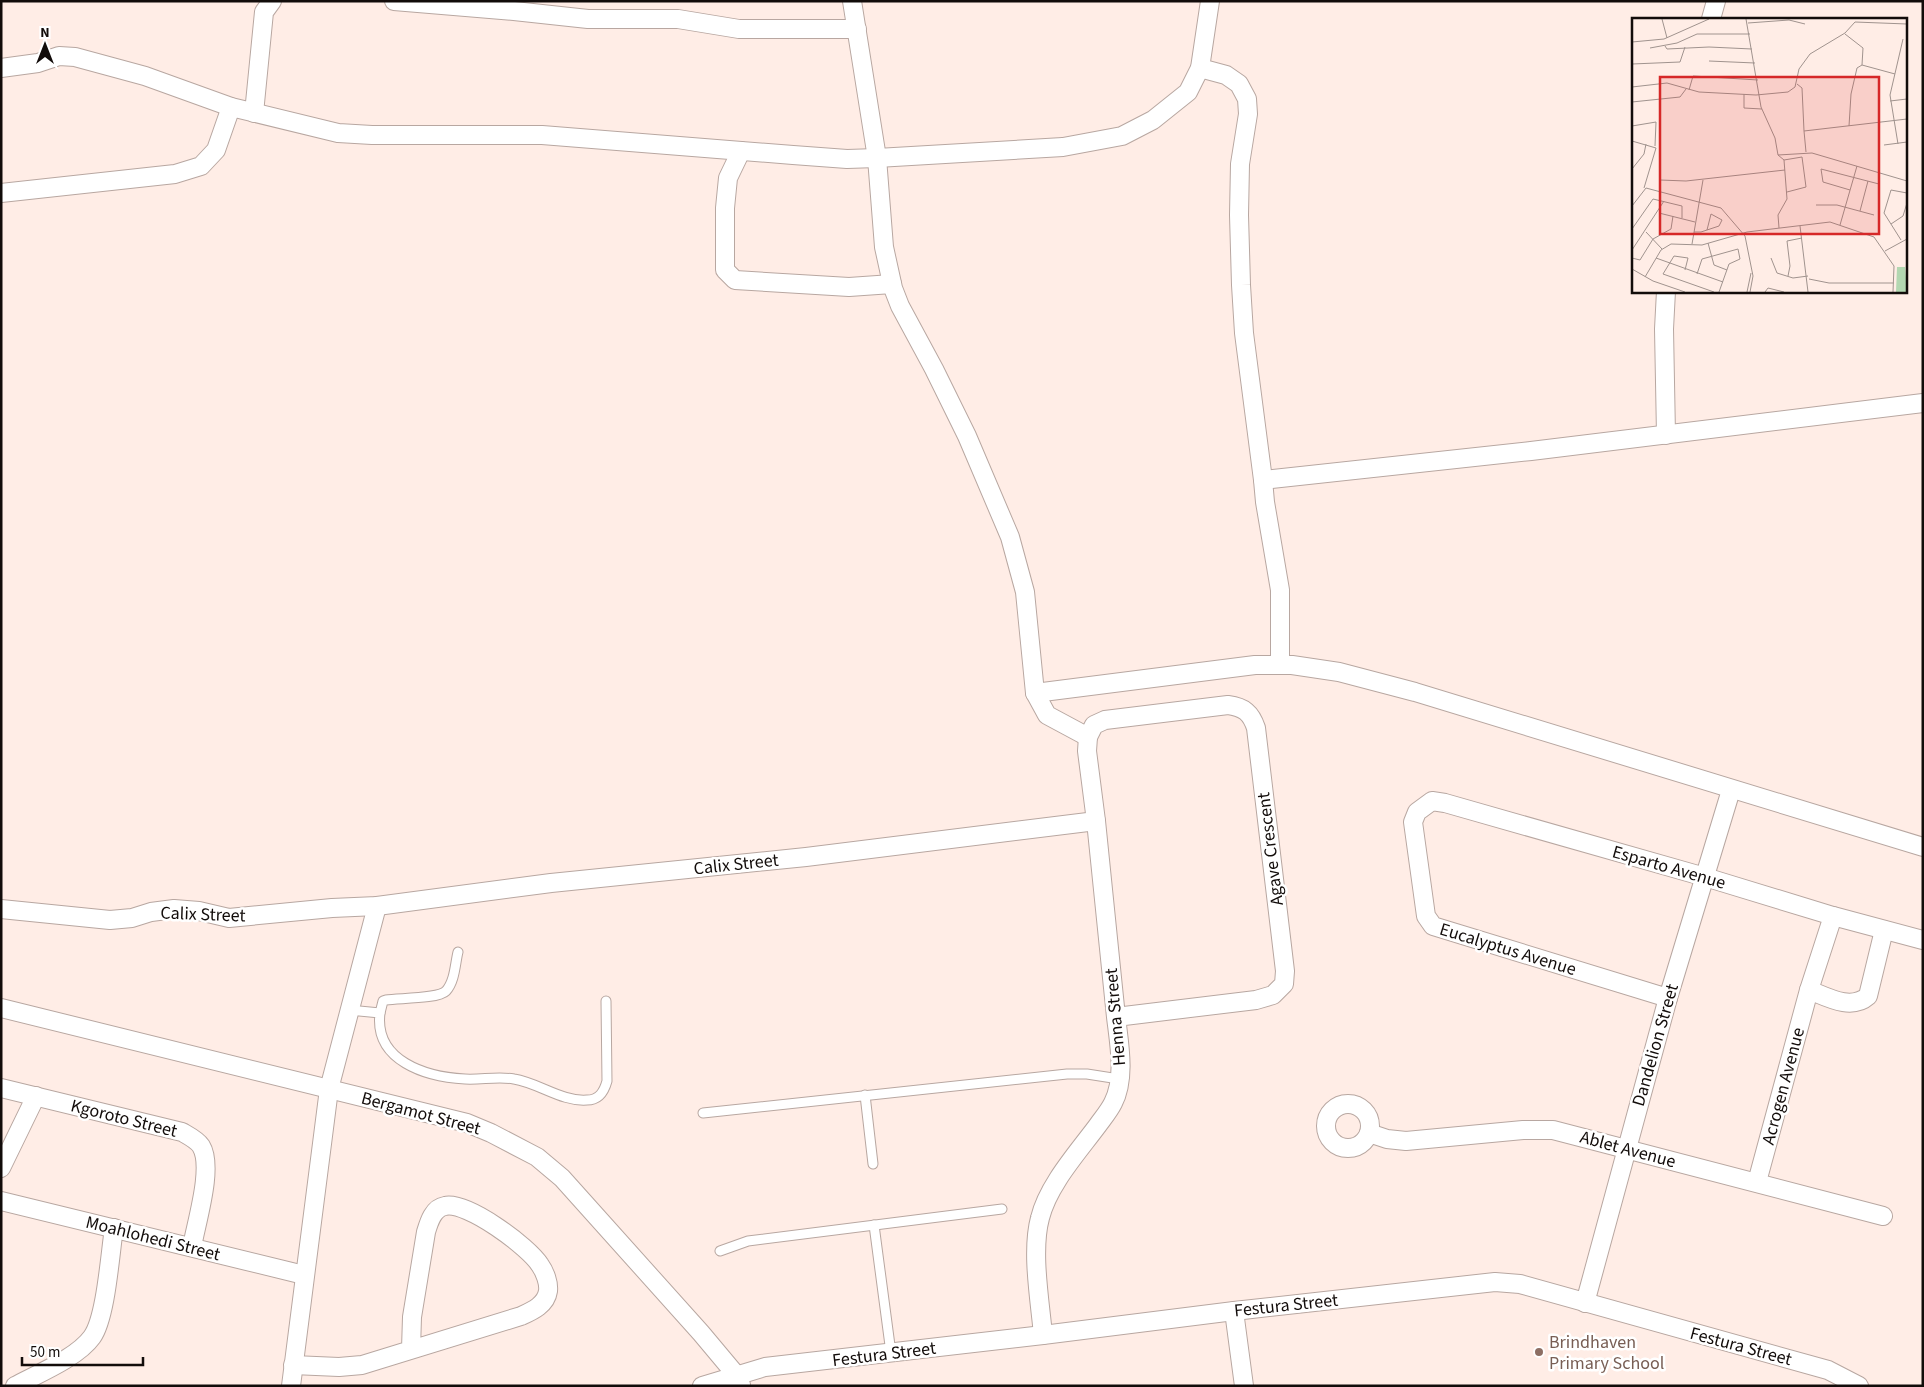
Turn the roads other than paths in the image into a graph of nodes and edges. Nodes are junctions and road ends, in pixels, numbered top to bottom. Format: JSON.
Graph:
{"nodes":[{"id":1,"x":272,"y":1,"type":"edge"},
{"id":2,"x":394,"y":1,"type":"edge"},
{"id":3,"x":852,"y":1,"type":"edge"},
{"id":4,"x":1210,"y":1,"type":"edge"},
{"id":5,"x":1716,"y":1,"type":"edge"},
{"id":6,"x":1711,"y":18,"type":"edge"},
{"id":7,"x":856,"y":29,"type":"junction"},
{"id":8,"x":1,"y":68,"type":"edge"},
{"id":9,"x":1200,"y":68,"type":"junction"},
{"id":10,"x":231,"y":108,"type":"junction"},
{"id":11,"x":254,"y":113,"type":"junction"},
{"id":12,"x":741,"y":151,"type":"junction"},
{"id":13,"x":877,"y":158,"type":"junction"},
{"id":14,"x":1,"y":193,"type":"edge"},
{"id":15,"x":892,"y":284,"type":"junction"},
{"id":16,"x":1666,"y":292,"type":"edge"},
{"id":17,"x":1923,"y":403,"type":"edge"},
{"id":18,"x":1666,"y":435,"type":"junction"},
{"id":19,"x":1263,"y":480,"type":"junction"},
{"id":20,"x":1280,"y":665,"type":"junction"},
{"id":21,"x":1034,"y":692,"type":"junction"},
{"id":22,"x":1088,"y":737,"type":"junction"},
{"id":23,"x":1731,"y":790,"type":"junction"},
{"id":24,"x":1417,"y":812,"type":"joint"},
{"id":25,"x":1096,"y":822,"type":"junction"},
{"id":26,"x":1923,"y":847,"type":"edge"},
{"id":27,"x":1704,"y":877,"type":"junction"},
{"id":28,"x":377,"y":906,"type":"junction"},
{"id":29,"x":1,"y":909,"type":"edge"},
{"id":30,"x":1833,"y":916,"type":"junction"},
{"id":31,"x":1884,"y":930,"type":"junction"},
{"id":32,"x":1923,"y":940,"type":"edge"},
{"id":33,"x":458,"y":952,"type":"dead end"},
{"id":34,"x":1809,"y":990,"type":"junction"},
{"id":35,"x":1668,"y":998,"type":"junction"},
{"id":36,"x":606,"y":1001,"type":"dead end"},
{"id":37,"x":1,"y":1008,"type":"edge"},
{"id":38,"x":349,"y":1010,"type":"junction"},
{"id":39,"x":380,"y":1013,"type":"junction"},
{"id":40,"x":1116,"y":1017,"type":"junction"},
{"id":41,"x":1119,"y":1079,"type":"junction"},
{"id":42,"x":1,"y":1088,"type":"edge"},
{"id":43,"x":329,"y":1088,"type":"junction"},
{"id":44,"x":36,"y":1096,"type":"junction"},
{"id":45,"x":865,"y":1096,"type":"junction"},
{"id":46,"x":703,"y":1113,"type":"dead end"},
{"id":47,"x":1369,"y":1133,"type":"dead end"},
{"id":48,"x":1626,"y":1149,"type":"junction"},
{"id":49,"x":873,"y":1164,"type":"dead end"},
{"id":50,"x":1,"y":1168,"type":"edge"},
{"id":51,"x":1757,"y":1182,"type":"junction"},
{"id":52,"x":1,"y":1200,"type":"edge"},
{"id":53,"x":1002,"y":1209,"type":"dead end"},
{"id":54,"x":1884,"y":1216,"type":"dead end"},
{"id":55,"x":874,"y":1225,"type":"junction"},
{"id":56,"x":114,"y":1228,"type":"junction"},
{"id":57,"x":192,"y":1247,"type":"junction"},
{"id":58,"x":720,"y":1251,"type":"dead end"},
{"id":59,"x":304,"y":1275,"type":"junction"},
{"id":60,"x":1585,"y":1303,"type":"junction"},
{"id":61,"x":1234,"y":1310,"type":"junction"},
{"id":62,"x":1043,"y":1336,"type":"junction"},
{"id":63,"x":411,"y":1349,"type":"junction"},
{"id":64,"x":891,"y":1353,"type":"junction"},
{"id":65,"x":293,"y":1366,"type":"junction"},
{"id":66,"x":739,"y":1381,"type":"edge"},
{"id":67,"x":15,"y":1386,"type":"edge"},
{"id":68,"x":291,"y":1386,"type":"edge"},
{"id":69,"x":702,"y":1386,"type":"edge"},
{"id":70,"x":1244,"y":1386,"type":"edge"},
{"id":71,"x":1859,"y":1386,"type":"edge"}],
"edges":[{"from":1,"to":11,"type":"street"},
{"from":2,"to":7,"type":"street"},
{"from":3,"to":7,"type":"street"},
{"from":4,"to":9,"type":"street"},
{"from":5,"to":6,"type":"street"},
{"from":7,"to":13,"type":"street"},
{"from":8,"to":10,"type":"street"},
{"from":9,"to":13,"type":"street"},
{"from":9,"to":19,"type":"street"},
{"from":10,"to":11,"type":"street"},
{"from":10,"to":14,"type":"street"},
{"from":11,"to":12,"type":"street"},
{"from":12,"to":13,"type":"street"},
{"from":12,"to":15,"type":"street"},
{"from":13,"to":15,"type":"street"},
{"from":15,"to":21,"type":"street"},
{"from":16,"to":18,"type":"street"},
{"from":17,"to":18,"type":"street"},
{"from":18,"to":19,"type":"street"},
{"from":19,"to":20,"type":"street"},
{"from":20,"to":21,"type":"street"},
{"from":20,"to":23,"type":"street"},
{"from":21,"to":22,"type":"street"},
{"from":22,"to":25,"type":"street","name":"Henna Street"},
{"from":22,"to":40,"type":"street","name":"Agave Crescent"},
{"from":23,"to":26,"type":"street"},
{"from":23,"to":27,"type":"street","name":"Dandelion Street"},
{"from":24,"to":27,"type":"street","name":"Esparto Avenue"},
{"from":24,"to":35,"type":"street","name":"Eucalyptus Avenue"},
{"from":25,"to":28,"type":"street","name":"Calix Street"},
{"from":25,"to":40,"type":"street","name":"Henna Street"},
{"from":27,"to":30,"type":"street","name":"Esparto Avenue"},
{"from":27,"to":35,"type":"street","name":"Dandelion Street"},
{"from":28,"to":29,"type":"street","name":"Calix Street"},
{"from":28,"to":38,"type":"street"},
{"from":30,"to":31,"type":"street","name":"Esparto Avenue"},
{"from":30,"to":34,"type":"street","name":"Acrogen Avenue"},
{"from":31,"to":32,"type":"street","name":"Esparto Avenue"},
{"from":31,"to":34,"type":"street"},
{"from":33,"to":39,"type":"lane"},
{"from":34,"to":51,"type":"street","name":"Acrogen Avenue"},
{"from":35,"to":48,"type":"street","name":"Dandelion Street"},
{"from":36,"to":39,"type":"lane"},
{"from":37,"to":43,"type":"street","name":"Bergamot Street"},
{"from":38,"to":39,"type":"lane"},
{"from":38,"to":43,"type":"street"},
{"from":40,"to":41,"type":"street","name":"Henna Street"},
{"from":41,"to":45,"type":"lane"},
{"from":41,"to":62,"type":"street","name":"Henna Street"},
{"from":42,"to":44,"type":"street","name":"Kgoroto Street"},
{"from":43,"to":59,"type":"street"},
{"from":43,"to":66,"type":"street","name":"Bergamot Street"},
{"from":44,"to":50,"type":"street"},
{"from":44,"to":57,"type":"street","name":"Kgoroto Street"},
{"from":45,"to":46,"type":"lane"},
{"from":45,"to":49,"type":"lane"},
{"from":47,"to":48,"type":"street","name":"Ablet Avenue"},
{"from":48,"to":51,"type":"street","name":"Ablet Avenue"},
{"from":48,"to":60,"type":"street","name":"Dandelion Street"},
{"from":51,"to":54,"type":"street","name":"Ablet Avenue"},
{"from":52,"to":56,"type":"street","name":"Moahlohedi Street"},
{"from":53,"to":55,"type":"lane"},
{"from":55,"to":58,"type":"lane"},
{"from":55,"to":64,"type":"lane"},
{"from":56,"to":57,"type":"street","name":"Moahlohedi Street"},
{"from":56,"to":67,"type":"street"},
{"from":57,"to":59,"type":"street","name":"Moahlohedi Street"},
{"from":59,"to":65,"type":"street"},
{"from":60,"to":61,"type":"street","name":"Festura Street"},
{"from":60,"to":71,"type":"street","name":"Festura Street"},
{"from":61,"to":62,"type":"street","name":"Festura Street"},
{"from":61,"to":70,"type":"street"},
{"from":62,"to":64,"type":"street","name":"Festura Street"},
{"from":63,"to":63,"type":"street"},
{"from":63,"to":65,"type":"street"},
{"from":64,"to":66,"type":"street","name":"Festura Street"},
{"from":65,"to":68,"type":"street"},
{"from":66,"to":69,"type":"street","name":"Festura Street"}]}
